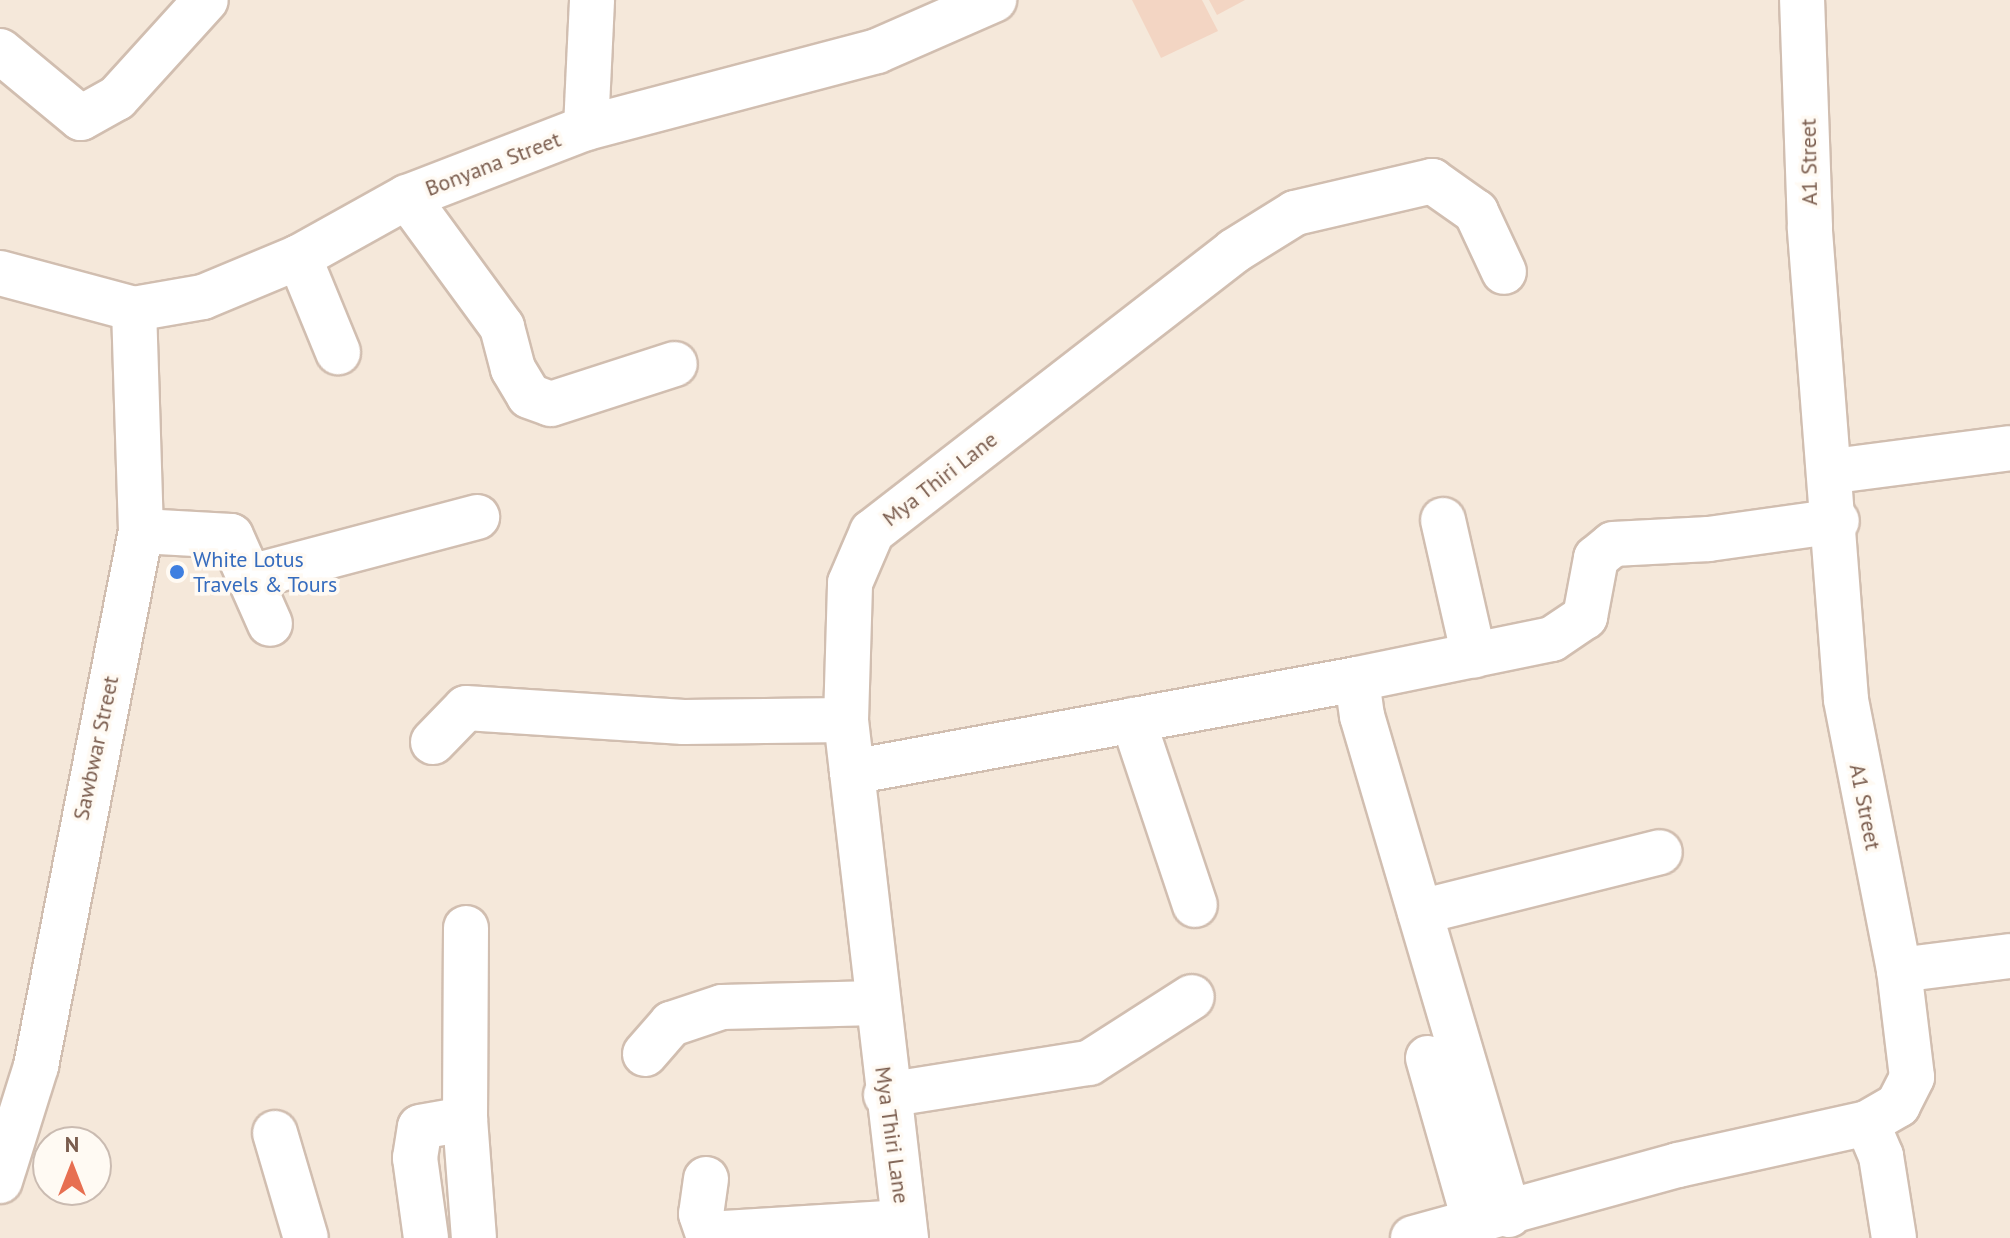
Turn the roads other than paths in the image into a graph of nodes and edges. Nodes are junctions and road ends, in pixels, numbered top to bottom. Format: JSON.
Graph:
{"nodes":[{"id":1,"x":206,"y":0,"type":"edge"},
{"id":2,"x":592,"y":0,"type":"edge"},
{"id":3,"x":994,"y":0,"type":"edge"},
{"id":4,"x":1802,"y":0,"type":"edge"},
{"id":5,"x":0,"y":51,"type":"edge"},
{"id":6,"x":586,"y":128,"type":"junction"},
{"id":7,"x":407,"y":197,"type":"junction"},
{"id":8,"x":299,"y":257,"type":"junction"},
{"id":9,"x":1504,"y":272,"type":"dead end"},
{"id":10,"x":0,"y":273,"type":"edge"},
{"id":11,"x":134,"y":309,"type":"junction"},
{"id":12,"x":338,"y":352,"type":"dead end"},
{"id":13,"x":675,"y":364,"type":"dead end"},
{"id":14,"x":2010,"y":448,"type":"edge"},
{"id":15,"x":1834,"y":471,"type":"junction"},
{"id":16,"x":477,"y":517,"type":"dead end"},
{"id":17,"x":1443,"y":520,"type":"dead end"},
{"id":18,"x":1837,"y":521,"type":"junction"},
{"id":19,"x":141,"y":531,"type":"junction"},
{"id":20,"x":250,"y":577,"type":"junction"},
{"id":21,"x":270,"y":624,"type":"dead end"},
{"id":22,"x":1474,"y":656,"type":"junction"},
{"id":23,"x":1357,"y":679,"type":"junction"},
{"id":24,"x":846,"y":720,"type":"junction"},
{"id":25,"x":1133,"y":720,"type":"junction"},
{"id":26,"x":433,"y":742,"type":"dead end"},
{"id":27,"x":852,"y":772,"type":"junction"},
{"id":28,"x":1660,"y":852,"type":"dead end"},
{"id":29,"x":1195,"y":905,"type":"dead end"},
{"id":30,"x":1420,"y":912,"type":"junction"},
{"id":31,"x":466,"y":928,"type":"dead end"},
{"id":32,"x":2010,"y":956,"type":"edge"},
{"id":33,"x":1899,"y":970,"type":"junction"},
{"id":34,"x":1192,"y":997,"type":"dead end"},
{"id":35,"x":876,"y":1003,"type":"junction"},
{"id":36,"x":645,"y":1054,"type":"dead end"},
{"id":37,"x":1428,"y":1058,"type":"dead end"},
{"id":38,"x":886,"y":1095,"type":"junction"},
{"id":39,"x":465,"y":1119,"type":"junction"},
{"id":40,"x":1867,"y":1123,"type":"junction"},
{"id":41,"x":275,"y":1133,"type":"dead end"},
{"id":42,"x":706,"y":1179,"type":"dead end"},
{"id":43,"x":0,"y":1181,"type":"edge"},
{"id":44,"x":1492,"y":1219,"type":"junction"},
{"id":45,"x":905,"y":1230,"type":"edge"},
{"id":46,"x":306,"y":1238,"type":"edge"},
{"id":47,"x":426,"y":1238,"type":"edge"},
{"id":48,"x":474,"y":1238,"type":"edge"},
{"id":49,"x":1413,"y":1238,"type":"edge"},
{"id":50,"x":1894,"y":1238,"type":"edge"}],
"edges":[{"from":1,"to":5,"type":"street"},
{"from":2,"to":6,"type":"street"},
{"from":3,"to":6,"type":"street","name":"Bonyana Street"},
{"from":4,"to":15,"type":"street","name":"A1 Street"},
{"from":6,"to":7,"type":"street","name":"Bonyana Street"},
{"from":7,"to":8,"type":"street","name":"Bonyana Street"},
{"from":7,"to":13,"type":"street"},
{"from":8,"to":11,"type":"street","name":"Bonyana Street"},
{"from":8,"to":12,"type":"street"},
{"from":9,"to":24,"type":"street","name":"Mya Thiri Lane"},
{"from":10,"to":11,"type":"street","name":"Bonyana Street"},
{"from":11,"to":19,"type":"street","name":"Sawbwar Street"},
{"from":14,"to":15,"type":"street"},
{"from":15,"to":18,"type":"street","name":"A1 Street"},
{"from":16,"to":20,"type":"street"},
{"from":17,"to":22,"type":"street"},
{"from":18,"to":22,"type":"street"},
{"from":18,"to":33,"type":"street","name":"A1 Street"},
{"from":19,"to":20,"type":"street"},
{"from":19,"to":43,"type":"street","name":"Sawbwar Street"},
{"from":20,"to":21,"type":"street"},
{"from":22,"to":23,"type":"street"},
{"from":23,"to":25,"type":"street"},
{"from":23,"to":30,"type":"street"},
{"from":24,"to":26,"type":"street"},
{"from":24,"to":27,"type":"street","name":"Mya Thiri Lane"},
{"from":25,"to":27,"type":"street"},
{"from":25,"to":29,"type":"street"},
{"from":27,"to":35,"type":"street","name":"Mya Thiri Lane"},
{"from":28,"to":30,"type":"street"},
{"from":30,"to":44,"type":"street"},
{"from":31,"to":39,"type":"street"},
{"from":32,"to":33,"type":"street"},
{"from":33,"to":40,"type":"street","name":"A1 Street"},
{"from":34,"to":38,"type":"street"},
{"from":35,"to":36,"type":"street"},
{"from":35,"to":38,"type":"street","name":"Mya Thiri Lane"},
{"from":37,"to":44,"type":"street"},
{"from":38,"to":45,"type":"street","name":"Mya Thiri Lane"},
{"from":39,"to":47,"type":"street"},
{"from":39,"to":48,"type":"street"},
{"from":40,"to":44,"type":"street","name":"A1 Street"},
{"from":40,"to":50,"type":"street"},
{"from":41,"to":46,"type":"street"},
{"from":42,"to":45,"type":"street"},
{"from":44,"to":49,"type":"street","name":"A1 Street"}]}
